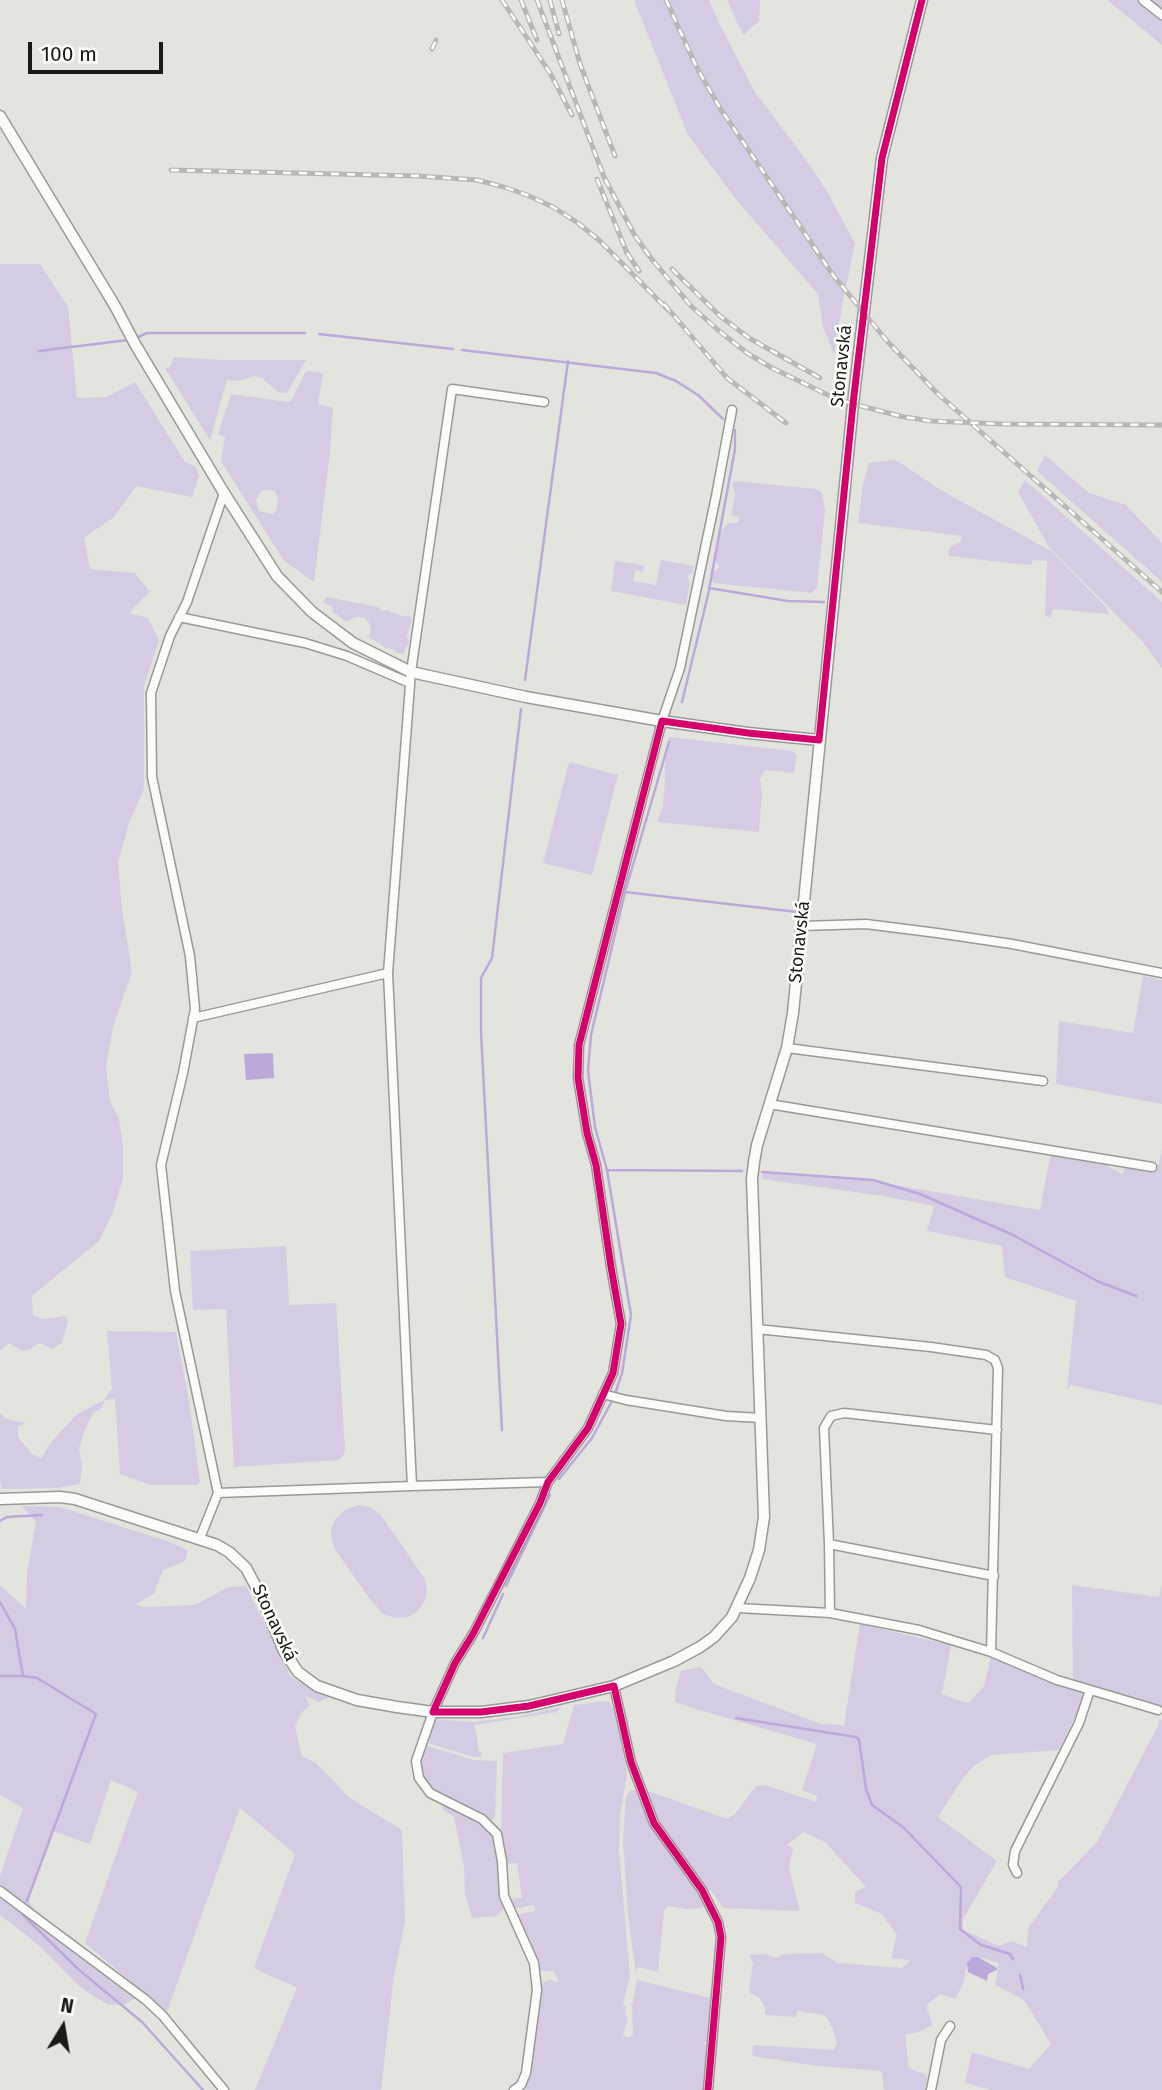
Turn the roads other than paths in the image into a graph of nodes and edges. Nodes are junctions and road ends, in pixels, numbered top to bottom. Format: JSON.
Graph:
{"nodes":[{"id":1,"x":922,"y":0,"type":"edge"},
{"id":2,"x":1143,"y":0,"type":"edge"},
{"id":3,"x":1162,"y":15,"type":"edge"},
{"id":4,"x":0,"y":116,"type":"edge"},
{"id":5,"x":544,"y":402,"type":"dead end"},
{"id":6,"x":732,"y":410,"type":"dead end"},
{"id":7,"x":224,"y":493,"type":"junction"},
{"id":8,"x":179,"y":617,"type":"junction"},
{"id":9,"x":411,"y":672,"type":"junction"},
{"id":10,"x":410,"y":683,"type":"junction"},
{"id":11,"x":663,"y":721,"type":"junction"},
{"id":12,"x":819,"y":740,"type":"junction"},
{"id":13,"x":801,"y":926,"type":"junction"},
{"id":14,"x":388,"y":972,"type":"junction"},
{"id":15,"x":1162,"y":973,"type":"edge"},
{"id":16,"x":193,"y":1018,"type":"junction"},
{"id":17,"x":787,"y":1048,"type":"junction"},
{"id":18,"x":1043,"y":1081,"type":"dead end"},
{"id":19,"x":769,"y":1104,"type":"junction"},
{"id":20,"x":1152,"y":1167,"type":"dead end"},
{"id":21,"x":757,"y":1329,"type":"junction"},
{"id":22,"x":603,"y":1394,"type":"junction"},
{"id":23,"x":761,"y":1418,"type":"junction"},
{"id":24,"x":997,"y":1430,"type":"junction"},
{"id":25,"x":548,"y":1482,"type":"junction"},
{"id":26,"x":412,"y":1486,"type":"junction"},
{"id":27,"x":218,"y":1493,"type":"junction"},
{"id":28,"x":1,"y":1499,"type":"edge"},
{"id":29,"x":200,"y":1538,"type":"junction"},
{"id":30,"x":829,"y":1544,"type":"junction"},
{"id":31,"x":994,"y":1576,"type":"junction"},
{"id":32,"x":737,"y":1608,"type":"junction"},
{"id":33,"x":830,"y":1613,"type":"junction"},
{"id":34,"x":990,"y":1652,"type":"junction"},
{"id":35,"x":614,"y":1686,"type":"junction"},
{"id":36,"x":1090,"y":1690,"type":"junction"},
{"id":37,"x":1158,"y":1710,"type":"dead end"},
{"id":38,"x":433,"y":1712,"type":"junction"},
{"id":39,"x":1017,"y":1873,"type":"dead end"},
{"id":40,"x":0,"y":1891,"type":"edge"},
{"id":41,"x":950,"y":2026,"type":"dead end"},
{"id":42,"x":224,"y":2090,"type":"edge"},
{"id":43,"x":513,"y":2090,"type":"edge"},
{"id":44,"x":708,"y":2090,"type":"edge"},
{"id":45,"x":931,"y":2090,"type":"edge"}],
"edges":[{"from":1,"to":12,"type":"street","name":"Stonavská"},
{"from":2,"to":3,"type":"street"},
{"from":4,"to":7,"type":"street"},
{"from":5,"to":9,"type":"street"},
{"from":6,"to":11,"type":"street"},
{"from":7,"to":8,"type":"street"},
{"from":7,"to":9,"type":"street"},
{"from":8,"to":10,"type":"street"},
{"from":8,"to":16,"type":"street"},
{"from":9,"to":10,"type":"street"},
{"from":9,"to":11,"type":"street"},
{"from":10,"to":14,"type":"street"},
{"from":11,"to":12,"type":"street"},
{"from":11,"to":22,"type":"street"},
{"from":12,"to":13,"type":"street","name":"Stonavská"},
{"from":13,"to":15,"type":"street"},
{"from":13,"to":17,"type":"street","name":"Stonavská"},
{"from":14,"to":16,"type":"street"},
{"from":14,"to":26,"type":"street"},
{"from":16,"to":27,"type":"street"},
{"from":17,"to":18,"type":"street"},
{"from":17,"to":19,"type":"street","name":"Stonavská"},
{"from":19,"to":20,"type":"street"},
{"from":19,"to":21,"type":"street","name":"Stonavská"},
{"from":21,"to":23,"type":"street","name":"Stonavská"},
{"from":21,"to":24,"type":"street"},
{"from":22,"to":23,"type":"street"},
{"from":22,"to":25,"type":"street"},
{"from":23,"to":32,"type":"street","name":"Stonavská"},
{"from":24,"to":30,"type":"street"},
{"from":24,"to":31,"type":"street"},
{"from":25,"to":26,"type":"street"},
{"from":25,"to":38,"type":"street"},
{"from":26,"to":27,"type":"street"},
{"from":27,"to":29,"type":"street"},
{"from":28,"to":29,"type":"street","name":"Stonavská"},
{"from":29,"to":38,"type":"street","name":"Stonavská"},
{"from":30,"to":31,"type":"street"},
{"from":30,"to":33,"type":"street"},
{"from":31,"to":34,"type":"street"},
{"from":32,"to":33,"type":"street"},
{"from":32,"to":35,"type":"street","name":"Stonavská"},
{"from":33,"to":34,"type":"street"},
{"from":34,"to":36,"type":"street"},
{"from":35,"to":38,"type":"street","name":"Stonavská"},
{"from":35,"to":44,"type":"street"},
{"from":36,"to":37,"type":"street"},
{"from":36,"to":39,"type":"street"},
{"from":38,"to":43,"type":"street"},
{"from":40,"to":42,"type":"street"},
{"from":41,"to":45,"type":"street"}]}
